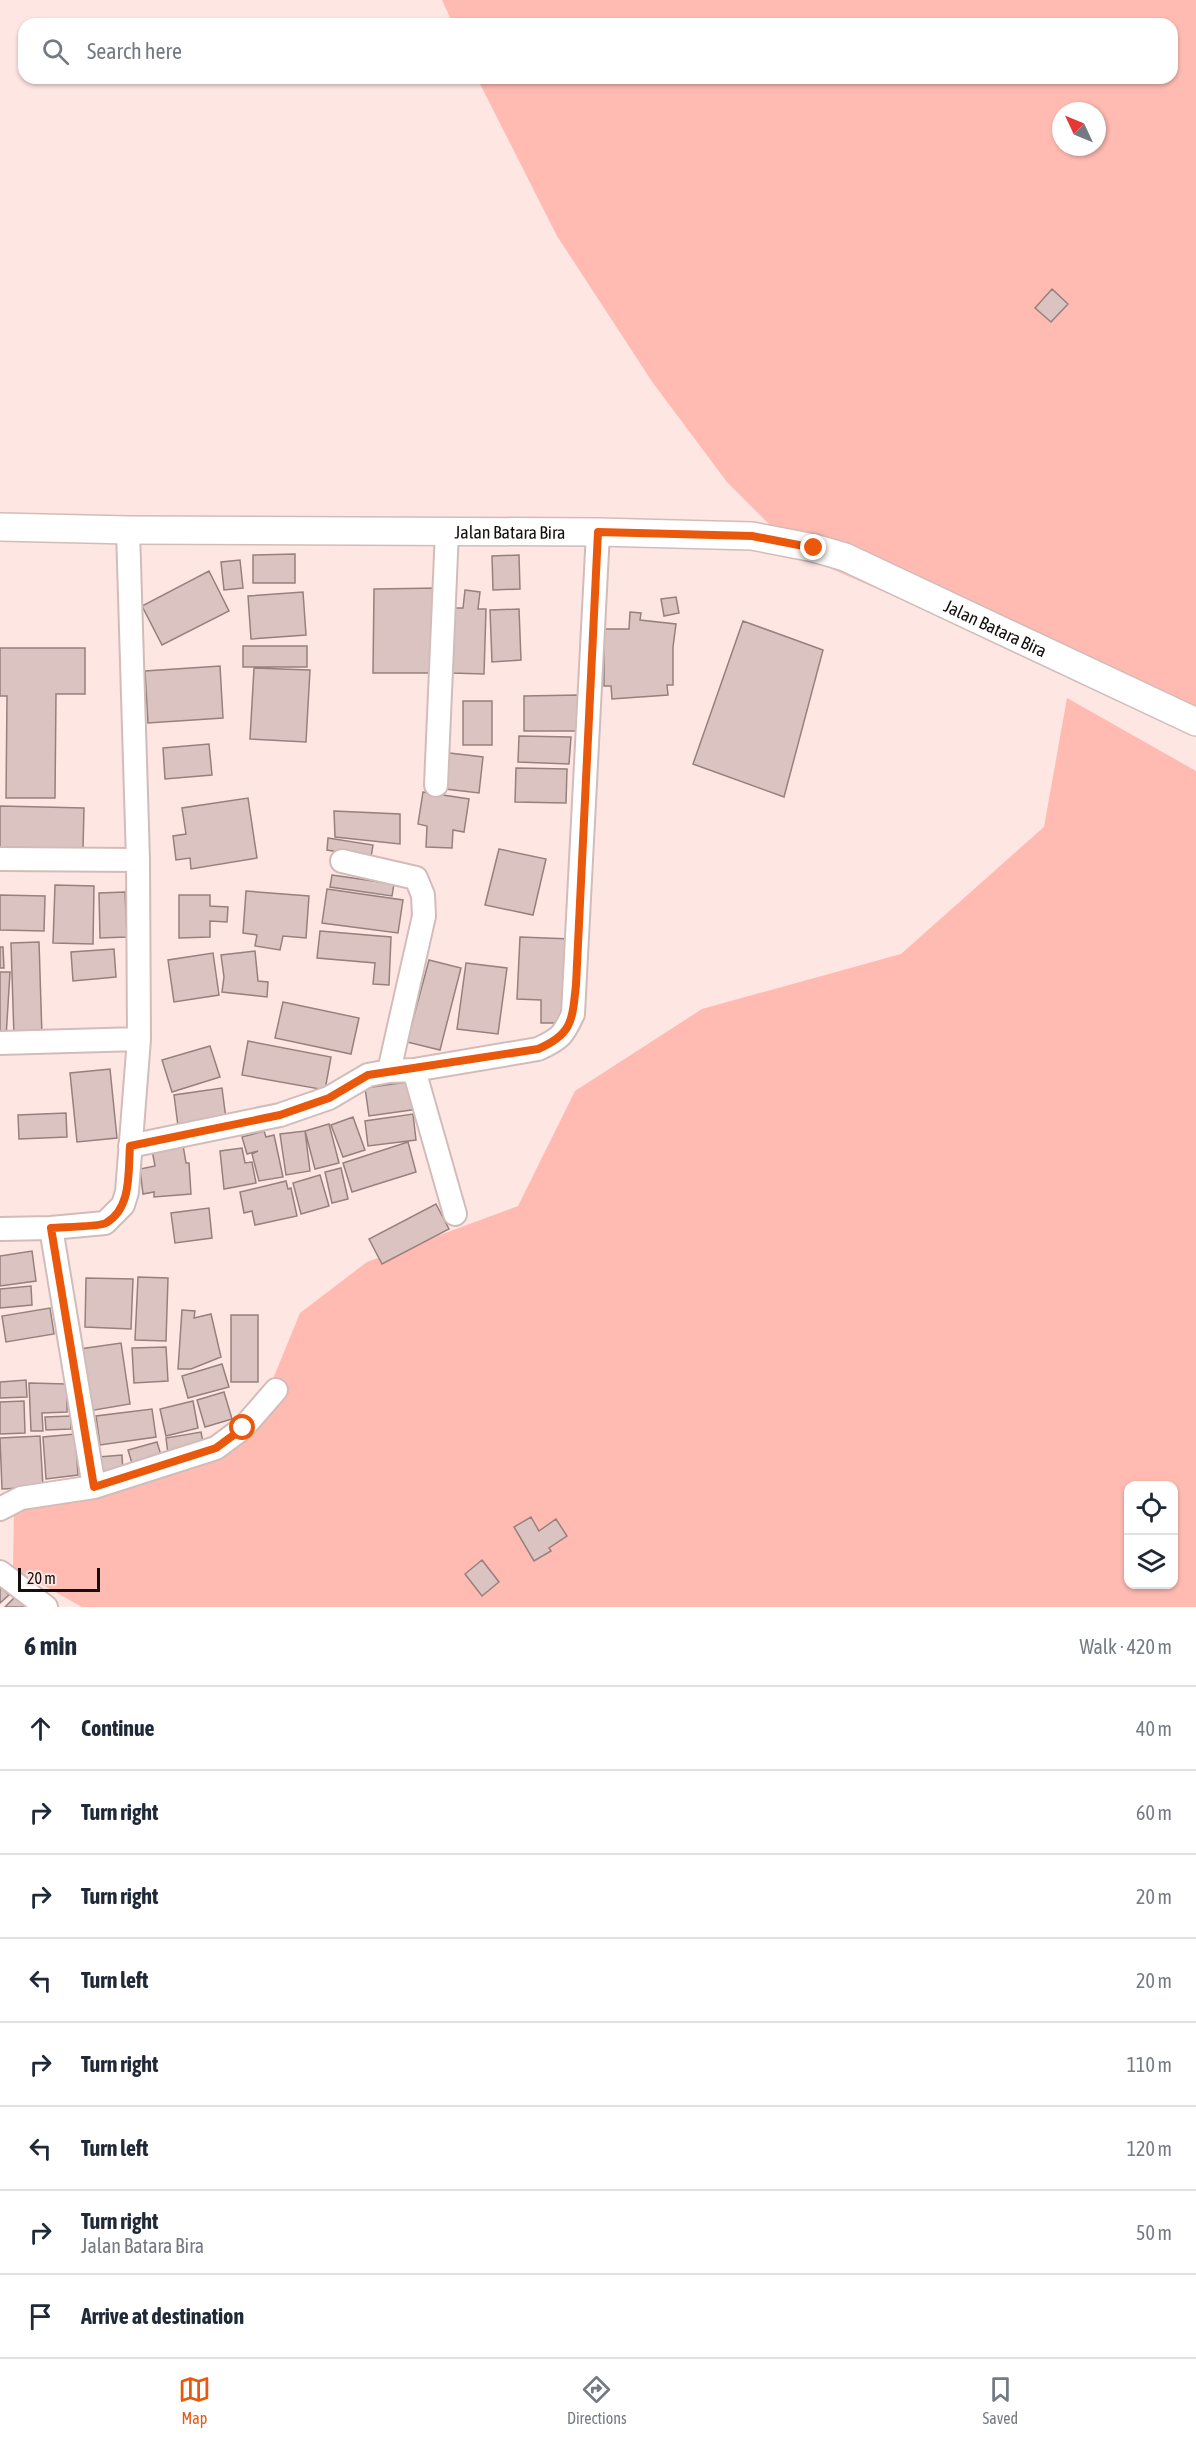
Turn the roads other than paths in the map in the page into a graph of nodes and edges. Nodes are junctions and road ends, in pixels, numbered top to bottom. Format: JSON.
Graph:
{"nodes":[{"id":1,"x":0,"y":527,"type":"edge"},
{"id":2,"x":128,"y":530,"type":"junction"},
{"id":3,"x":447,"y":531,"type":"junction"},
{"id":4,"x":598,"y":532,"type":"junction"},
{"id":5,"x":1196,"y":722,"type":"edge"},
{"id":6,"x":436,"y":784,"type":"dead end"},
{"id":7,"x":0,"y":859,"type":"edge"},
{"id":8,"x":138,"y":860,"type":"junction"},
{"id":9,"x":342,"y":861,"type":"dead end"},
{"id":10,"x":139,"y":1039,"type":"junction"},
{"id":11,"x":0,"y":1043,"type":"edge"},
{"id":12,"x":414,"y":1070,"type":"junction"},
{"id":13,"x":389,"y":1071,"type":"junction"},
{"id":14,"x":130,"y":1146,"type":"junction"},
{"id":15,"x":455,"y":1214,"type":"dead end"},
{"id":16,"x":51,"y":1228,"type":"junction"},
{"id":17,"x":0,"y":1229,"type":"edge"},
{"id":18,"x":276,"y":1390,"type":"dead end"},
{"id":19,"x":94,"y":1487,"type":"junction"},
{"id":20,"x":0,"y":1509,"type":"edge"},
{"id":21,"x":0,"y":1572,"type":"edge"},
{"id":22,"x":46,"y":1607,"type":"edge"}],
"edges":[{"from":1,"to":2,"type":"street","name":"Jalan Batara Bira"},
{"from":2,"to":3,"type":"street","name":"Jalan Batara Bira"},
{"from":2,"to":8,"type":"street"},
{"from":3,"to":4,"type":"street","name":"Jalan Batara Bira"},
{"from":3,"to":6,"type":"street"},
{"from":4,"to":5,"type":"street","name":"Jalan Batara Bira"},
{"from":4,"to":12,"type":"street"},
{"from":7,"to":8,"type":"street"},
{"from":8,"to":10,"type":"street"},
{"from":9,"to":13,"type":"street"},
{"from":10,"to":11,"type":"street"},
{"from":10,"to":14,"type":"street"},
{"from":12,"to":13,"type":"street"},
{"from":12,"to":15,"type":"street"},
{"from":13,"to":14,"type":"street"},
{"from":14,"to":16,"type":"street"},
{"from":16,"to":17,"type":"street"},
{"from":16,"to":19,"type":"street"},
{"from":18,"to":19,"type":"street"},
{"from":19,"to":20,"type":"street"},
{"from":21,"to":22,"type":"street"}]}
